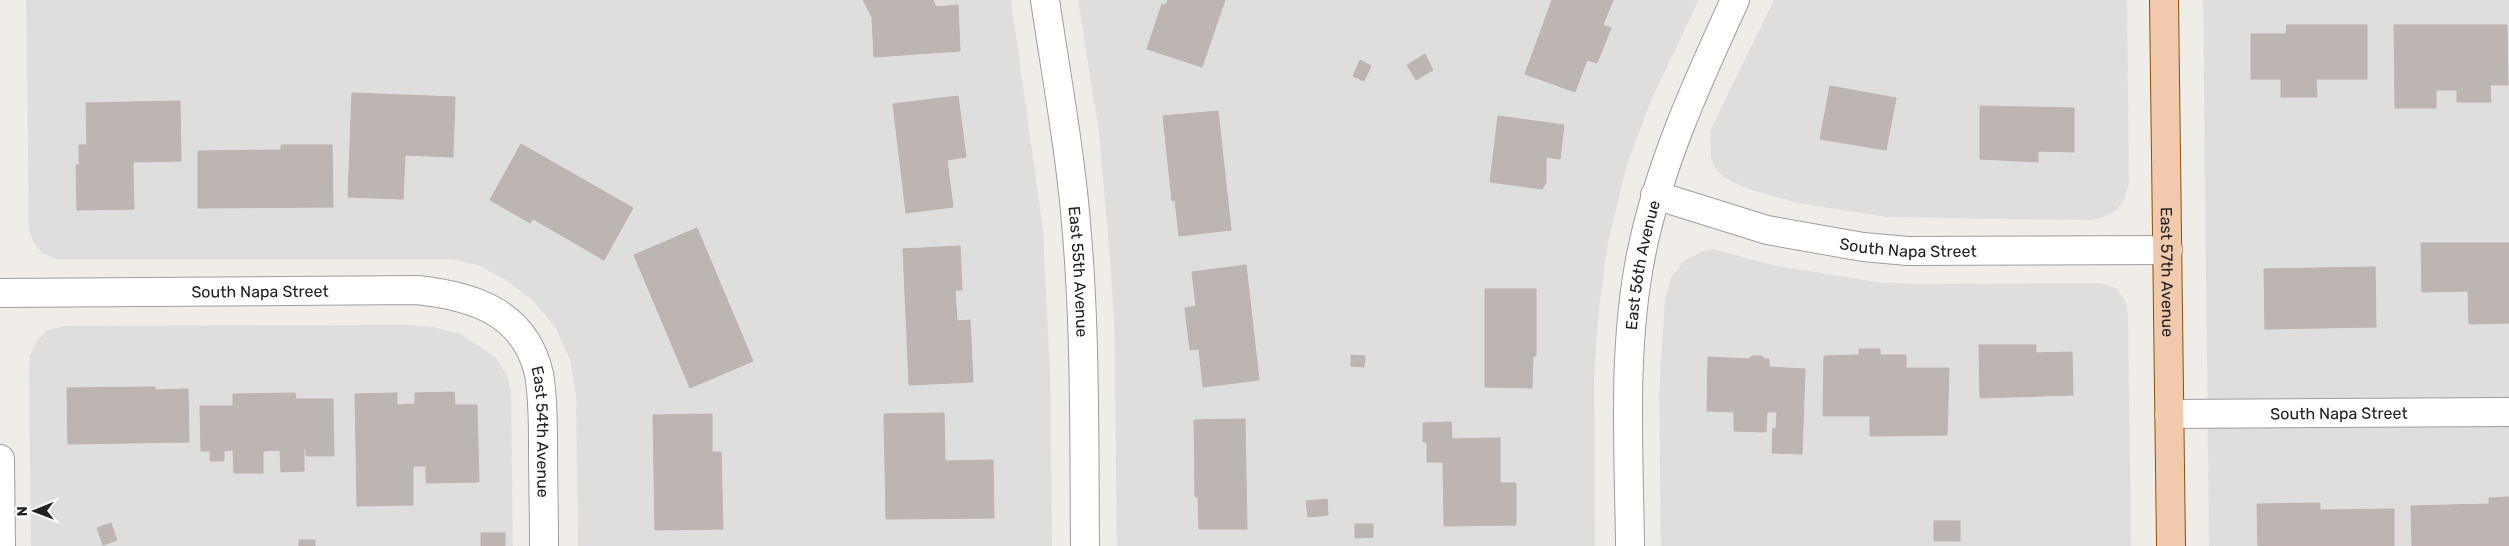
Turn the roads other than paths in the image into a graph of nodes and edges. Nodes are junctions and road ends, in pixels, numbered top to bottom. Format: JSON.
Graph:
{"nodes":[{"id":1,"x":1045,"y":0,"type":"edge"},
{"id":2,"x":1735,"y":0,"type":"edge"},
{"id":3,"x":2164,"y":0,"type":"edge"},
{"id":4,"x":1655,"y":195,"type":"junction"},
{"id":5,"x":2168,"y":250,"type":"junction"},
{"id":6,"x":0,"y":293,"type":"edge"},
{"id":7,"x":512,"y":325,"type":"joint"},
{"id":8,"x":2509,"y":412,"type":"edge"},
{"id":9,"x":2169,"y":414,"type":"junction"},
{"id":10,"x":0,"y":459,"type":"edge"},
{"id":11,"x":1,"y":525,"type":"edge"},
{"id":12,"x":544,"y":546,"type":"edge"},
{"id":13,"x":1086,"y":546,"type":"edge"},
{"id":14,"x":1630,"y":546,"type":"edge"},
{"id":15,"x":2171,"y":546,"type":"edge"}],
"edges":[{"from":1,"to":13,"type":"street","name":"East 55th Avenue"},
{"from":2,"to":4,"type":"street","name":"East 56th Avenue"},
{"from":3,"to":5,"type":"main road","name":"East 57th Avenue"},
{"from":4,"to":5,"type":"street","name":"South Napa Street"},
{"from":4,"to":14,"type":"street","name":"East 56th Avenue"},
{"from":5,"to":9,"type":"main road","name":"East 57th Avenue"},
{"from":6,"to":7,"type":"street","name":"South Napa Street"},
{"from":7,"to":12,"type":"street","name":"East 54th Avenue"},
{"from":8,"to":9,"type":"street","name":"South Napa Street"},
{"from":9,"to":15,"type":"main road","name":"East 57th Avenue"},
{"from":10,"to":11,"type":"street"}]}
